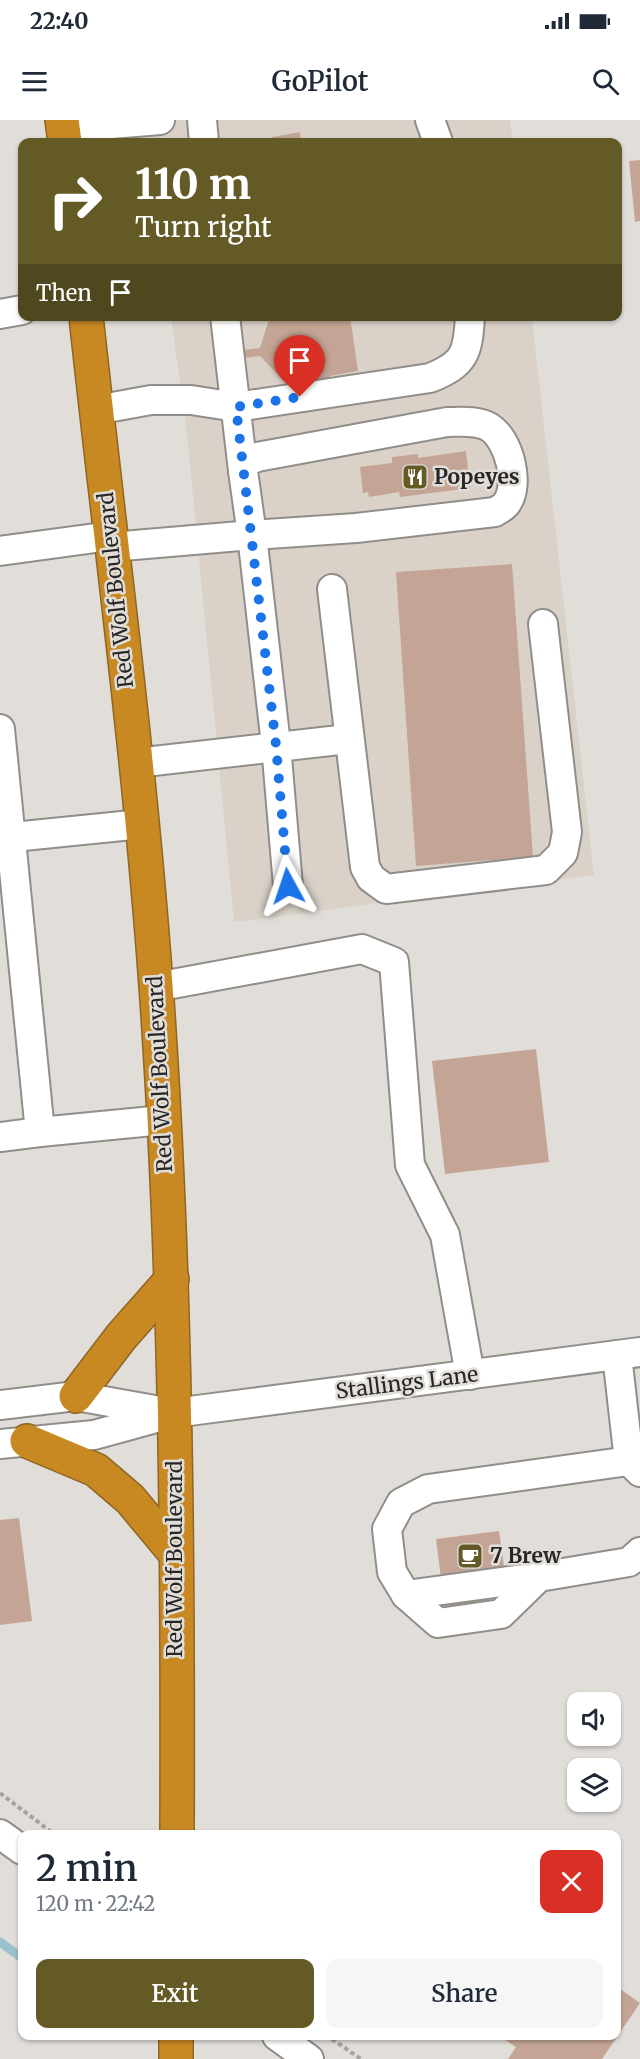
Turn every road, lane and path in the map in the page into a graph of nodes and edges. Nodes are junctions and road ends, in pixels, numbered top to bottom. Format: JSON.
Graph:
{"nodes":[{"id":1,"x":160,"y":120,"type":"edge"},
{"id":2,"x":202,"y":120,"type":"edge"},
{"id":3,"x":430,"y":120,"type":"edge"},
{"id":4,"x":63,"y":130,"type":"edge"},
{"id":5,"x":204,"y":138,"type":"edge"},
{"id":6,"x":437,"y":138,"type":"edge"},
{"id":7,"x":18,"y":311,"type":"edge"},
{"id":8,"x":0,"y":314,"type":"edge"},
{"id":9,"x":87,"y":321,"type":"edge"},
{"id":10,"x":226,"y":321,"type":"edge"},
{"id":11,"x":470,"y":321,"type":"edge"},
{"id":12,"x":236,"y":407,"type":"junction"},
{"id":13,"x":96,"y":410,"type":"junction"},
{"id":14,"x":243,"y":471,"type":"junction"},
{"id":15,"x":252,"y":534,"type":"junction"},
{"id":16,"x":111,"y":542,"type":"junction"},
{"id":17,"x":0,"y":551,"type":"edge"},
{"id":18,"x":332,"y":589,"type":"dead end"},
{"id":19,"x":543,"y":624,"type":"dead end"},
{"id":20,"x":0,"y":729,"type":"edge"},
{"id":21,"x":348,"y":739,"type":"junction"},
{"id":22,"x":276,"y":745,"type":"junction"},
{"id":23,"x":136,"y":763,"type":"junction"},
{"id":24,"x":142,"y":824,"type":"junction"},
{"id":25,"x":13,"y":837,"type":"junction"},
{"id":26,"x":288,"y":886,"type":"dead end"},
{"id":27,"x":156,"y":987,"type":"junction"},
{"id":28,"x":164,"y":1120,"type":"junction"},
{"id":29,"x":40,"y":1132,"type":"junction"},
{"id":30,"x":0,"y":1137,"type":"edge"},
{"id":31,"x":172,"y":1280,"type":"junction"},
{"id":32,"x":628,"y":1353,"type":"edge"},
{"id":33,"x":470,"y":1375,"type":"junction"},
{"id":34,"x":76,"y":1396,"type":"junction"},
{"id":35,"x":0,"y":1405,"type":"edge"},
{"id":36,"x":174,"y":1413,"type":"junction"},
{"id":37,"x":13,"y":1443,"type":"edge"},
{"id":38,"x":634,"y":1466,"type":"edge"},
{"id":39,"x":640,"y":1552,"type":"edge"},
{"id":40,"x":175,"y":1553,"type":"junction"},
{"id":41,"x":0,"y":1793,"type":"edge"},
{"id":42,"x":49,"y":1830,"type":"edge"},
{"id":43,"x":177,"y":1830,"type":"edge"},
{"id":44,"x":0,"y":1834,"type":"edge"},
{"id":45,"x":18,"y":1847,"type":"edge"},
{"id":46,"x":176,"y":2040,"type":"edge"},
{"id":47,"x":283,"y":2040,"type":"edge"},
{"id":48,"x":333,"y":2040,"type":"edge"},
{"id":49,"x":176,"y":2059,"type":"edge"},
{"id":50,"x":309,"y":2059,"type":"edge"},
{"id":51,"x":361,"y":2059,"type":"edge"}],
"edges":[{"from":1,"to":4,"type":"street"},
{"from":2,"to":5,"type":"street"},
{"from":3,"to":6,"type":"street"},
{"from":7,"to":8,"type":"street"},
{"from":9,"to":13,"type":"highway","name":"Red Wolf Boulevard"},
{"from":10,"to":12,"type":"street"},
{"from":11,"to":12,"type":"street"},
{"from":12,"to":13,"type":"street"},
{"from":12,"to":14,"type":"street"},
{"from":13,"to":16,"type":"highway","name":"Red Wolf Boulevard"},
{"from":14,"to":15,"type":"street"},
{"from":14,"to":15,"type":"street"},
{"from":15,"to":16,"type":"street"},
{"from":15,"to":22,"type":"street"},
{"from":16,"to":17,"type":"street"},
{"from":16,"to":23,"type":"highway","name":"Red Wolf Boulevard"},
{"from":18,"to":21,"type":"street"},
{"from":19,"to":21,"type":"street"},
{"from":20,"to":25,"type":"street"},
{"from":21,"to":22,"type":"street"},
{"from":22,"to":23,"type":"street"},
{"from":22,"to":26,"type":"street"},
{"from":23,"to":24,"type":"highway","name":"Red Wolf Boulevard"},
{"from":24,"to":25,"type":"street"},
{"from":24,"to":27,"type":"highway","name":"Red Wolf Boulevard"},
{"from":25,"to":29,"type":"street"},
{"from":27,"to":28,"type":"highway","name":"Red Wolf Boulevard"},
{"from":27,"to":33,"type":"street"},
{"from":28,"to":29,"type":"street"},
{"from":28,"to":31,"type":"highway","name":"Red Wolf Boulevard"},
{"from":29,"to":30,"type":"street"},
{"from":31,"to":34,"type":"highway"},
{"from":31,"to":36,"type":"highway","name":"Red Wolf Boulevard"},
{"from":32,"to":33,"type":"street","name":"Stallings Lane"},
{"from":32,"to":38,"type":"street"},
{"from":33,"to":36,"type":"street","name":"Stallings Lane"},
{"from":34,"to":35,"type":"street","name":"Stallings Lane"},
{"from":34,"to":36,"type":"street","name":"Stallings Lane"},
{"from":36,"to":37,"type":"street","name":"Stallings Lane"},
{"from":36,"to":40,"type":"highway","name":"Red Wolf Boulevard"},
{"from":37,"to":40,"type":"highway"},
{"from":38,"to":39,"type":"street"},
{"from":40,"to":43,"type":"highway","name":"Red Wolf Boulevard"},
{"from":41,"to":42,"type":"path"},
{"from":44,"to":45,"type":"street"},
{"from":46,"to":49,"type":"highway"},
{"from":47,"to":50,"type":"street"},
{"from":48,"to":51,"type":"path"}]}
